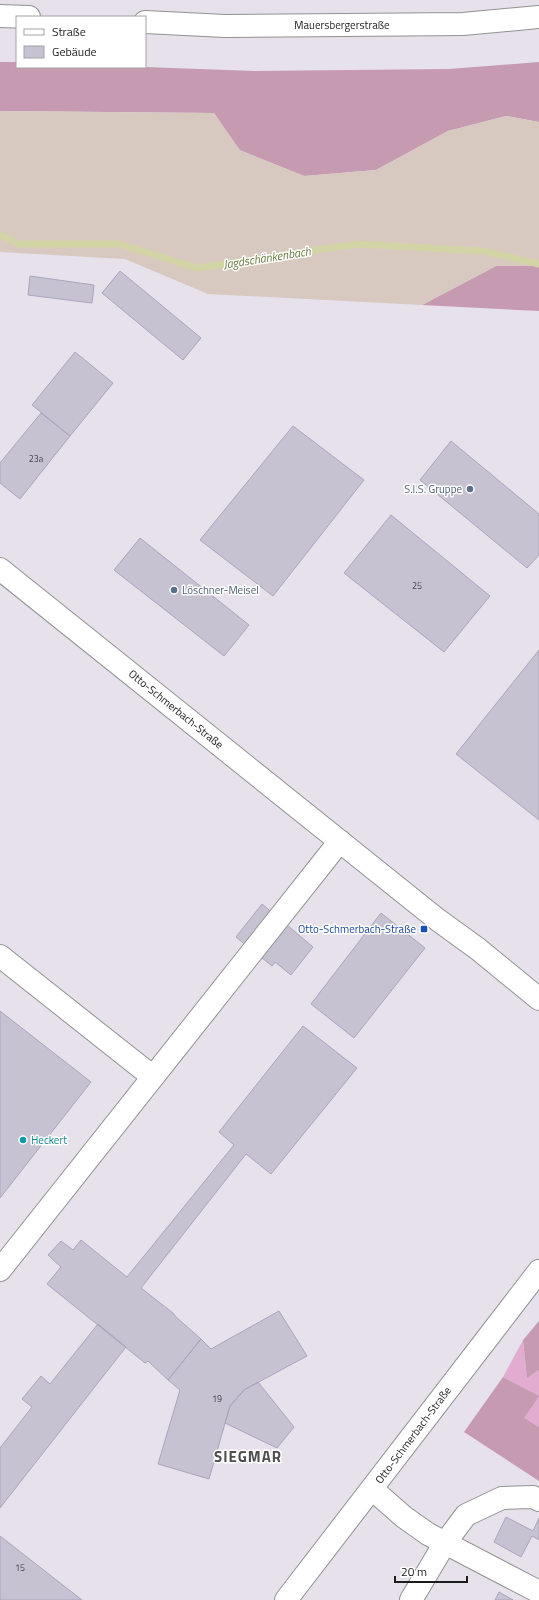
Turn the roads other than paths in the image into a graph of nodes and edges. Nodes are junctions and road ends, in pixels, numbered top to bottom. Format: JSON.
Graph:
{"nodes":[{"id":1,"x":0,"y":16,"type":"edge"},
{"id":2,"x":16,"y":17,"type":"edge"},
{"id":3,"x":539,"y":17,"type":"edge"},
{"id":4,"x":146,"y":22,"type":"edge"},
{"id":5,"x":0,"y":569,"type":"edge"},
{"id":6,"x":340,"y":841,"type":"junction"},
{"id":7,"x":0,"y":956,"type":"edge"},
{"id":8,"x":539,"y":999,"type":"edge"},
{"id":9,"x":153,"y":1077,"type":"junction"},
{"id":10,"x":0,"y":1270,"type":"edge"},
{"id":11,"x":539,"y":1271,"type":"edge"},
{"id":12,"x":372,"y":1489,"type":"junction"},
{"id":13,"x":539,"y":1500,"type":"edge"},
{"id":14,"x":445,"y":1543,"type":"junction"},
{"id":15,"x":539,"y":1592,"type":"edge"},
{"id":16,"x":286,"y":1600,"type":"edge"},
{"id":17,"x":411,"y":1600,"type":"edge"}],
"edges":[{"from":1,"to":2,"type":"street"},
{"from":3,"to":4,"type":"street","name":"Mauersbergerstraße"},
{"from":5,"to":6,"type":"street","name":"Otto-Schmerbach-Straße"},
{"from":6,"to":8,"type":"street","name":"Otto-Schmerbach-Straße"},
{"from":6,"to":9,"type":"street"},
{"from":7,"to":9,"type":"street"},
{"from":9,"to":10,"type":"street"},
{"from":11,"to":12,"type":"street","name":"Otto-Schmerbach-Straße"},
{"from":12,"to":14,"type":"street"},
{"from":12,"to":16,"type":"street","name":"Otto-Schmerbach-Straße"},
{"from":13,"to":14,"type":"street"},
{"from":14,"to":15,"type":"street"},
{"from":14,"to":17,"type":"street"}]}
